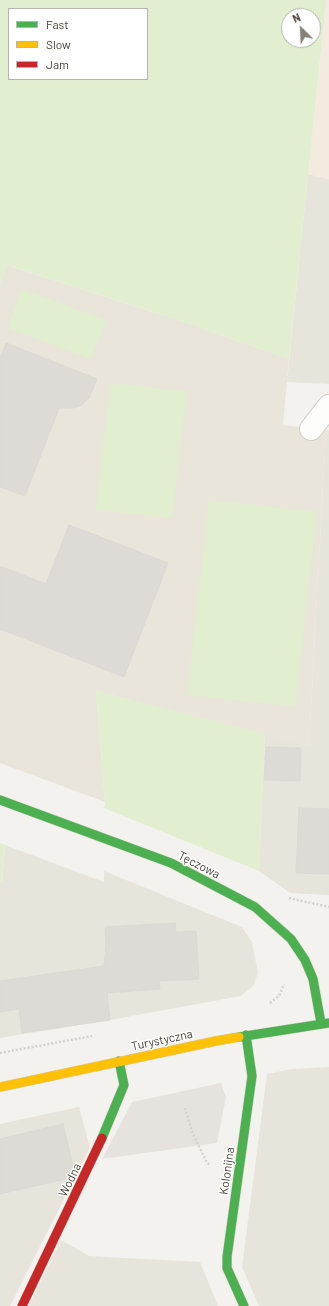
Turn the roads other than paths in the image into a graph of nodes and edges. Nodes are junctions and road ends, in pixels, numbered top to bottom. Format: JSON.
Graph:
{"nodes":[{"id":1,"x":329,"y":406,"type":"edge"},
{"id":2,"x":311,"y":429,"type":"dead end"},
{"id":3,"x":0,"y":800,"type":"edge"},
{"id":4,"x":325,"y":1023,"type":"edge"},
{"id":5,"x":246,"y":1035,"type":"junction"},
{"id":6,"x":119,"y":1060,"type":"junction"},
{"id":7,"x":0,"y":1086,"type":"edge"},
{"id":8,"x":22,"y":1306,"type":"edge"},
{"id":9,"x":244,"y":1306,"type":"edge"}],
"edges":[{"from":1,"to":2,"type":"street"},
{"from":3,"to":4,"type":"street","name":"Tęczowa"},
{"from":4,"to":5,"type":"street","name":"Turystyczna"},
{"from":5,"to":6,"type":"street","name":"Turystyczna"},
{"from":5,"to":9,"type":"street","name":"Kolonijna"},
{"from":6,"to":7,"type":"street","name":"Turystyczna"},
{"from":6,"to":8,"type":"street","name":"Wodna"}]}
